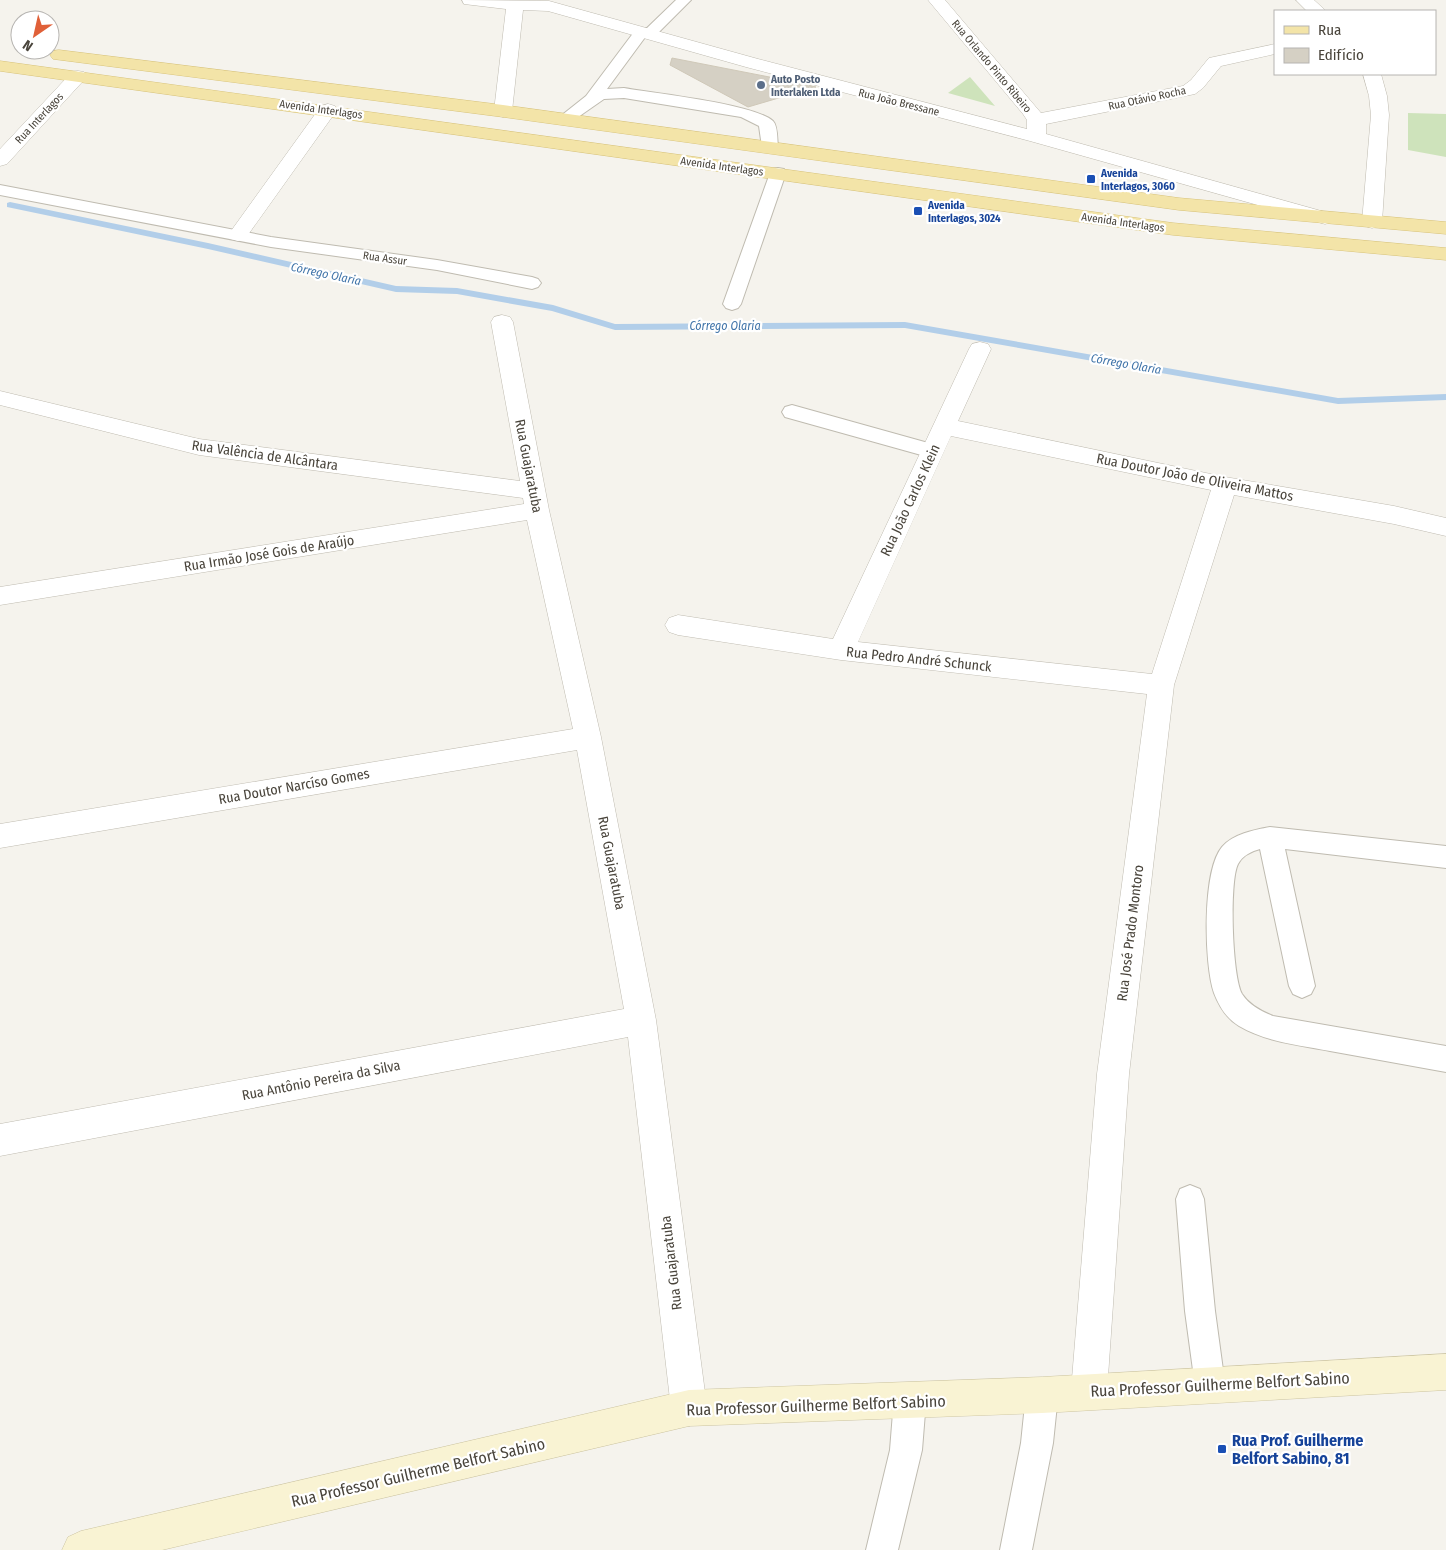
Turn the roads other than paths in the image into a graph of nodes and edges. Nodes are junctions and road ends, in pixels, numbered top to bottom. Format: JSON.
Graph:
{"nodes":[{"id":1,"x":470,"y":0,"type":"edge"},
{"id":2,"x":684,"y":0,"type":"edge"},
{"id":3,"x":936,"y":0,"type":"edge"},
{"id":4,"x":1304,"y":0,"type":"edge"},
{"id":5,"x":514,"y":3,"type":"edge"},
{"id":6,"x":553,"y":3,"type":"edge"},
{"id":7,"x":1316,"y":10,"type":"edge"},
{"id":8,"x":646,"y":32,"type":"junction"},
{"id":9,"x":1274,"y":49,"type":"edge"},
{"id":10,"x":60,"y":54,"type":"edge"},
{"id":11,"x":0,"y":66,"type":"edge"},
{"id":12,"x":1372,"y":75,"type":"edge"},
{"id":13,"x":78,"y":76,"type":"junction"},
{"id":14,"x":594,"y":96,"type":"junction"},
{"id":15,"x":328,"y":110,"type":"junction"},
{"id":16,"x":503,"y":111,"type":"junction"},
{"id":17,"x":565,"y":119,"type":"junction"},
{"id":18,"x":1037,"y":128,"type":"junction"},
{"id":19,"x":770,"y":147,"type":"junction"},
{"id":20,"x":0,"y":160,"type":"edge"},
{"id":21,"x":778,"y":173,"type":"junction"},
{"id":22,"x":0,"y":190,"type":"edge"},
{"id":23,"x":1325,"y":218,"type":"junction"},
{"id":24,"x":1372,"y":222,"type":"junction"},
{"id":25,"x":1446,"y":228,"type":"edge"},
{"id":26,"x":238,"y":235,"type":"junction"},
{"id":27,"x":1446,"y":254,"type":"edge"},
{"id":28,"x":532,"y":283,"type":"dead end"},
{"id":29,"x":732,"y":304,"type":"dead end"},
{"id":30,"x":502,"y":322,"type":"dead end"},
{"id":31,"x":980,"y":349,"type":"dead end"},
{"id":32,"x":0,"y":398,"type":"edge"},
{"id":33,"x":792,"y":412,"type":"dead end"},
{"id":34,"x":944,"y":426,"type":"junction"},
{"id":35,"x":932,"y":451,"type":"junction"},
{"id":36,"x":1225,"y":485,"type":"junction"},
{"id":37,"x":536,"y":500,"type":"junction"},
{"id":38,"x":1446,"y":527,"type":"edge"},
{"id":39,"x":0,"y":596,"type":"edge"},
{"id":40,"x":678,"y":625,"type":"dead end"},
{"id":41,"x":841,"y":650,"type":"junction"},
{"id":42,"x":1161,"y":685,"type":"junction"},
{"id":43,"x":588,"y":737,"type":"junction"},
{"id":44,"x":0,"y":836,"type":"edge"},
{"id":45,"x":1270,"y":837,"type":"junction"},
{"id":46,"x":1446,"y":857,"type":"edge"},
{"id":47,"x":1302,"y":986,"type":"dead end"},
{"id":48,"x":641,"y":1020,"type":"junction"},
{"id":49,"x":1446,"y":1059,"type":"edge"},
{"id":50,"x":0,"y":1140,"type":"edge"},
{"id":51,"x":1190,"y":1199,"type":"dead end"},
{"id":52,"x":1446,"y":1372,"type":"edge"},
{"id":53,"x":1210,"y":1385,"type":"junction"},
{"id":54,"x":1089,"y":1391,"type":"junction"},
{"id":55,"x":1042,"y":1396,"type":"junction"},
{"id":56,"x":910,"y":1400,"type":"junction"},
{"id":57,"x":689,"y":1408,"type":"junction"},
{"id":58,"x":81,"y":1550,"type":"edge"},
{"id":59,"x":882,"y":1550,"type":"edge"},
{"id":60,"x":1016,"y":1550,"type":"edge"}],
"edges":[{"from":1,"to":5,"type":"street","name":"Rua João Bressane"},
{"from":2,"to":8,"type":"lane"},
{"from":3,"to":18,"type":"street","name":"Rua Orlando Pinto Ribeiro"},
{"from":4,"to":7,"type":"street"},
{"from":5,"to":6,"type":"street","name":"Rua João Bressane"},
{"from":5,"to":16,"type":"street"},
{"from":6,"to":8,"type":"street","name":"Rua João Bressane"},
{"from":8,"to":14,"type":"lane"},
{"from":8,"to":18,"type":"street","name":"Rua João Bressane"},
{"from":9,"to":18,"type":"street","name":"Rua Otávio Rocha"},
{"from":10,"to":16,"type":"main road","name":"Avenida Interlagos"},
{"from":11,"to":13,"type":"main road","name":"Avenida Interlagos"},
{"from":12,"to":24,"type":"street"},
{"from":13,"to":15,"type":"main road","name":"Avenida Interlagos"},
{"from":13,"to":20,"type":"street","name":"Rua Interlagos"},
{"from":14,"to":17,"type":"lane"},
{"from":14,"to":19,"type":"lane"},
{"from":15,"to":21,"type":"main road","name":"Avenida Interlagos"},
{"from":15,"to":26,"type":"street"},
{"from":16,"to":17,"type":"main road","name":"Avenida Interlagos"},
{"from":17,"to":19,"type":"main road","name":"Avenida Interlagos"},
{"from":18,"to":23,"type":"street","name":"Rua João Bressane"},
{"from":19,"to":23,"type":"main road","name":"Avenida Interlagos"},
{"from":21,"to":27,"type":"main road","name":"Avenida Interlagos"},
{"from":21,"to":29,"type":"lane"},
{"from":22,"to":26,"type":"lane","name":"Rua Assur"},
{"from":23,"to":24,"type":"main road","name":"Avenida Interlagos"},
{"from":24,"to":25,"type":"main road","name":"Avenida Interlagos"},
{"from":26,"to":28,"type":"lane","name":"Rua Assur"},
{"from":30,"to":37,"type":"street","name":"Rua Guajaratuba"},
{"from":31,"to":34,"type":"street","name":"Rua João Carlos Klein"},
{"from":32,"to":37,"type":"street","name":"Rua Valência de Alcântara"},
{"from":33,"to":35,"type":"lane"},
{"from":34,"to":35,"type":"street","name":"Rua João Carlos Klein"},
{"from":34,"to":36,"type":"street","name":"Rua Doutor João de Oliveira Mattos"},
{"from":35,"to":41,"type":"street","name":"Rua João Carlos Klein"},
{"from":36,"to":38,"type":"street","name":"Rua Doutor João de Oliveira Mattos"},
{"from":36,"to":42,"type":"street","name":"Rua José Prado Montoro"},
{"from":37,"to":39,"type":"street","name":"Rua Irmão José Gois de Araújo"},
{"from":37,"to":43,"type":"street","name":"Rua Guajaratuba"},
{"from":40,"to":41,"type":"street","name":"Rua Pedro André Schunck"},
{"from":41,"to":42,"type":"street","name":"Rua Pedro André Schunck"},
{"from":42,"to":54,"type":"street","name":"Rua José Prado Montoro"},
{"from":43,"to":44,"type":"street","name":"Rua Doutor Narcíso Gomes"},
{"from":43,"to":48,"type":"street","name":"Rua Guajaratuba"},
{"from":45,"to":46,"type":"lane"},
{"from":45,"to":47,"type":"lane"},
{"from":45,"to":49,"type":"lane"},
{"from":48,"to":50,"type":"street","name":"Rua Antônio Pereira da Silva"},
{"from":48,"to":57,"type":"street","name":"Rua Guajaratuba"},
{"from":51,"to":53,"type":"lane"},
{"from":52,"to":53,"type":"street","name":"Rua Professor Guilherme Belfort Sabino"},
{"from":53,"to":54,"type":"street","name":"Rua Professor Guilherme Belfort Sabino"},
{"from":54,"to":55,"type":"street","name":"Rua Professor Guilherme Belfort Sabino"},
{"from":55,"to":56,"type":"street","name":"Rua Professor Guilherme Belfort Sabino"},
{"from":55,"to":60,"type":"lane"},
{"from":56,"to":57,"type":"street","name":"Rua Professor Guilherme Belfort Sabino"},
{"from":56,"to":59,"type":"lane"},
{"from":57,"to":58,"type":"street","name":"Rua Professor Guilherme Belfort Sabino"}]}
